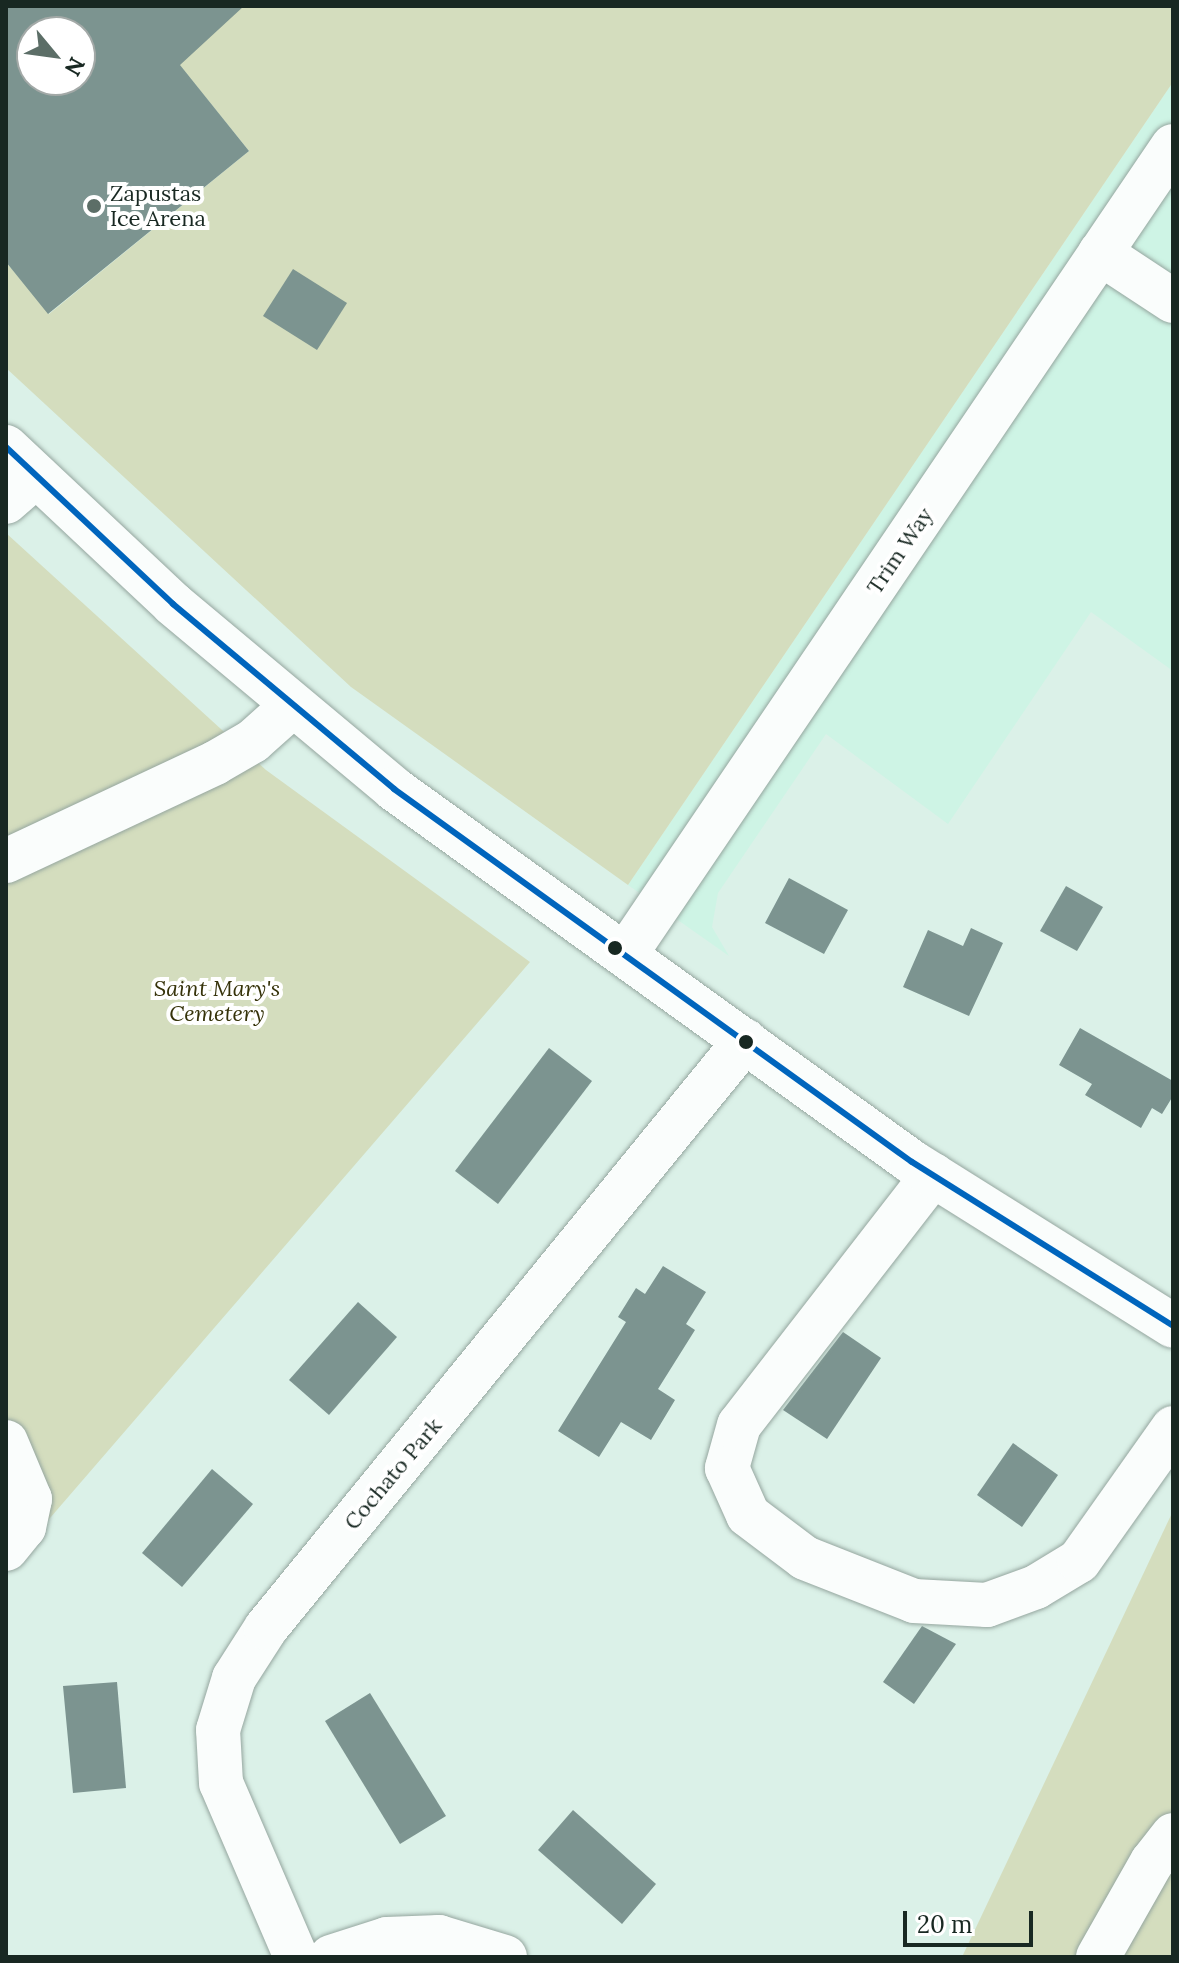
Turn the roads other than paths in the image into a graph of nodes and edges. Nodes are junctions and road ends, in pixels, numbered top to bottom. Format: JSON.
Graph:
{"nodes":[{"id":1,"x":1173,"y":146,"type":"edge"},
{"id":2,"x":1100,"y":253,"type":"junction"},
{"id":3,"x":1173,"y":301,"type":"edge"},
{"id":4,"x":16,"y":475,"type":"edge"},
{"id":5,"x":292,"y":706,"type":"junction"},
{"id":6,"x":6,"y":861,"type":"edge"},
{"id":7,"x":625,"y":955,"type":"junction"},
{"id":8,"x":745,"y":1041,"type":"junction"},
{"id":9,"x":933,"y":1175,"type":"junction"},
{"id":10,"x":1173,"y":1326,"type":"edge"},
{"id":11,"x":1173,"y":1428,"type":"edge"},
{"id":12,"x":6,"y":1442,"type":"edge"},
{"id":13,"x":6,"y":1549,"type":"edge"},
{"id":14,"x":1173,"y":1835,"type":"edge"},
{"id":15,"x":296,"y":1957,"type":"edge"},
{"id":16,"x":331,"y":1957,"type":"edge"},
{"id":17,"x":505,"y":1957,"type":"edge"},
{"id":18,"x":1098,"y":1957,"type":"edge"}],
"edges":[{"from":1,"to":2,"type":"main road","name":"Trim Way"},
{"from":2,"to":3,"type":"main road"},
{"from":2,"to":7,"type":"main road","name":"Trim Way"},
{"from":4,"to":5,"type":"main road"},
{"from":5,"to":6,"type":"main road"},
{"from":5,"to":7,"type":"main road"},
{"from":7,"to":8,"type":"main road"},
{"from":8,"to":9,"type":"main road"},
{"from":8,"to":15,"type":"main road","name":"Cochato Park"},
{"from":9,"to":10,"type":"main road"},
{"from":9,"to":11,"type":"main road"},
{"from":12,"to":13,"type":"main road"},
{"from":14,"to":18,"type":"main road"},
{"from":16,"to":17,"type":"main road"}]}
